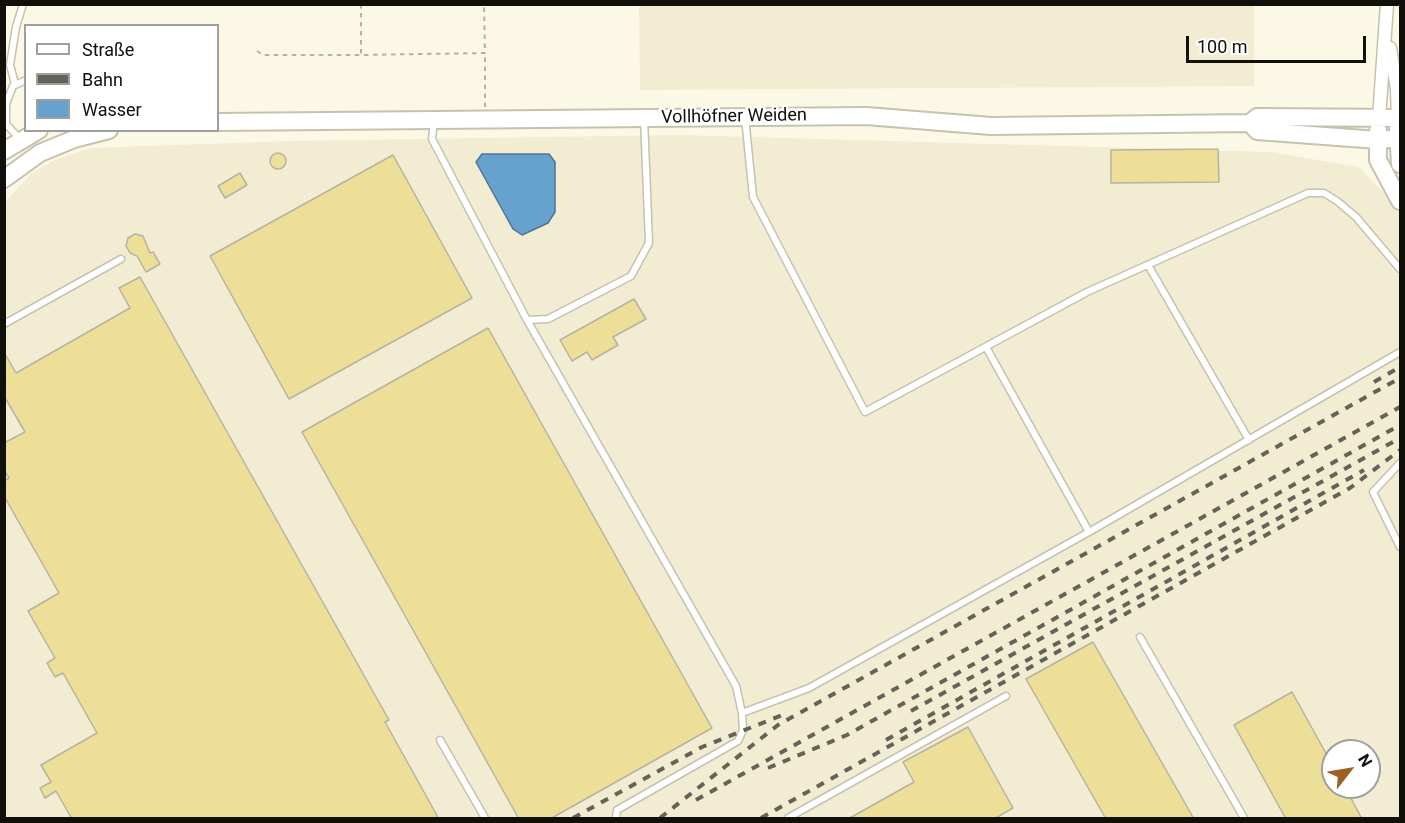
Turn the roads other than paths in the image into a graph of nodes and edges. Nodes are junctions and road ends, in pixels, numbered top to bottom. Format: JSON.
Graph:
{"nodes":[{"id":1,"x":23,"y":4,"type":"edge"},
{"id":2,"x":1387,"y":4,"type":"edge"},
{"id":3,"x":1387,"y":30,"type":"junction"},
{"id":4,"x":24,"y":81,"type":"edge"},
{"id":5,"x":15,"y":84,"type":"junction"},
{"id":6,"x":745,"y":117,"type":"junction"},
{"id":7,"x":644,"y":118,"type":"junction"},
{"id":8,"x":1379,"y":118,"type":"junction"},
{"id":9,"x":1400,"y":118,"type":"edge"},
{"id":10,"x":434,"y":120,"type":"junction"},
{"id":11,"x":219,"y":122,"type":"edge"},
{"id":12,"x":1250,"y":123,"type":"junction"},
{"id":13,"x":35,"y":132,"type":"edge"},
{"id":14,"x":103,"y":132,"type":"edge"},
{"id":15,"x":1399,"y":138,"type":"edge"},
{"id":16,"x":21,"y":140,"type":"junction"},
{"id":17,"x":1378,"y":140,"type":"junction"},
{"id":18,"x":4,"y":151,"type":"edge"},
{"id":19,"x":1401,"y":164,"type":"edge"},
{"id":20,"x":4,"y":179,"type":"edge"},
{"id":21,"x":1401,"y":201,"type":"edge"},
{"id":22,"x":121,"y":259,"type":"dead end"},
{"id":23,"x":1148,"y":265,"type":"junction"},
{"id":24,"x":1401,"y":268,"type":"edge"},
{"id":25,"x":527,"y":320,"type":"junction"},
{"id":26,"x":4,"y":324,"type":"edge"},
{"id":27,"x":986,"y":347,"type":"junction"},
{"id":28,"x":1401,"y":352,"type":"edge"},
{"id":29,"x":1249,"y":440,"type":"junction"},
{"id":30,"x":1401,"y":463,"type":"edge"},
{"id":31,"x":1089,"y":532,"type":"junction"},
{"id":32,"x":1401,"y":547,"type":"edge"},
{"id":33,"x":1140,"y":637,"type":"dead end"},
{"id":34,"x":1006,"y":696,"type":"dead end"},
{"id":35,"x":742,"y":713,"type":"junction"},
{"id":36,"x":440,"y":740,"type":"dead end"},
{"id":37,"x":615,"y":818,"type":"edge"},
{"id":38,"x":485,"y":819,"type":"edge"},
{"id":39,"x":788,"y":819,"type":"edge"},
{"id":40,"x":1244,"y":819,"type":"edge"}],
"edges":[{"from":1,"to":5,"type":"lane"},
{"from":2,"to":3,"type":"street"},
{"from":3,"to":8,"type":"street"},
{"from":3,"to":9,"type":"street"},
{"from":4,"to":5,"type":"lane"},
{"from":5,"to":16,"type":"lane"},
{"from":6,"to":7,"type":"main road","name":"Vollhöfner Weiden"},
{"from":6,"to":12,"type":"main road","name":"Vollhöfner Weiden"},
{"from":6,"to":27,"type":"lane"},
{"from":7,"to":10,"type":"main road","name":"Vollhöfner Weiden"},
{"from":7,"to":25,"type":"lane"},
{"from":8,"to":9,"type":"main road","name":"Vollhöfner Weiden"},
{"from":8,"to":12,"type":"main road","name":"Vollhöfner Weiden"},
{"from":8,"to":17,"type":"main road"},
{"from":9,"to":15,"type":"main road"},
{"from":10,"to":11,"type":"main road","name":"Vollhöfner Weiden"},
{"from":10,"to":25,"type":"lane"},
{"from":12,"to":17,"type":"main road","name":"Vollhöfner Weiden"},
{"from":13,"to":16,"type":"main road"},
{"from":14,"to":20,"type":"main road"},
{"from":15,"to":17,"type":"main road","name":"Vollhöfner Weiden"},
{"from":15,"to":19,"type":"main road"},
{"from":16,"to":18,"type":"main road"},
{"from":17,"to":21,"type":"main road"},
{"from":22,"to":26,"type":"lane"},
{"from":23,"to":24,"type":"lane"},
{"from":23,"to":27,"type":"lane"},
{"from":23,"to":29,"type":"lane"},
{"from":25,"to":35,"type":"lane"},
{"from":27,"to":31,"type":"lane"},
{"from":28,"to":29,"type":"lane"},
{"from":29,"to":31,"type":"lane"},
{"from":30,"to":32,"type":"lane"},
{"from":31,"to":35,"type":"lane"},
{"from":33,"to":40,"type":"lane"},
{"from":34,"to":39,"type":"lane"},
{"from":35,"to":37,"type":"lane"},
{"from":36,"to":38,"type":"lane"}]}
